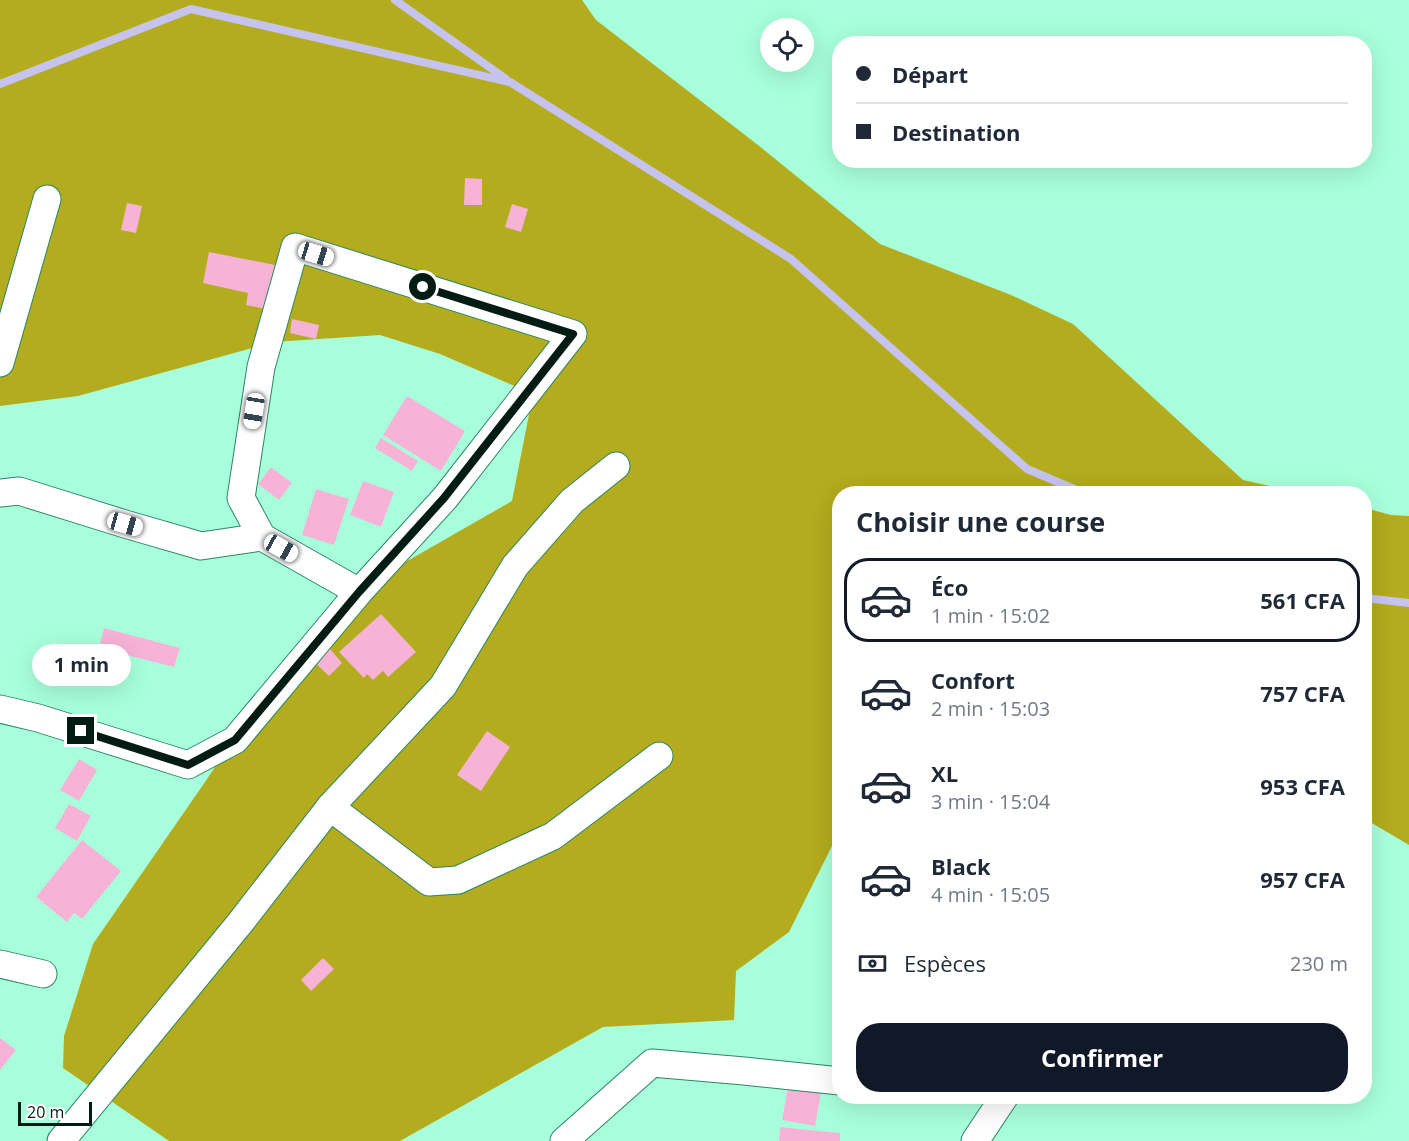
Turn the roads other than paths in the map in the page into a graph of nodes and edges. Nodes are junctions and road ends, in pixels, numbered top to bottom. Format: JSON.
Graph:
{"nodes":[{"id":1,"x":47,"y":199,"type":"dead end"},
{"id":2,"x":0,"y":363,"type":"edge"},
{"id":3,"x":616,"y":466,"type":"dead end"},
{"id":4,"x":0,"y":493,"type":"edge"},
{"id":5,"x":262,"y":537,"type":"junction"},
{"id":6,"x":359,"y":592,"type":"junction"},
{"id":7,"x":0,"y":709,"type":"edge"},
{"id":8,"x":658,"y":756,"type":"dead end"},
{"id":9,"x":330,"y":807,"type":"junction"},
{"id":10,"x":0,"y":964,"type":"edge"},
{"id":11,"x":44,"y":974,"type":"dead end"},
{"id":12,"x":832,"y":1080,"type":"edge"},
{"id":13,"x":996,"y":1104,"type":"edge"},
{"id":14,"x":61,"y":1141,"type":"edge"},
{"id":15,"x":564,"y":1141,"type":"edge"},
{"id":16,"x":975,"y":1141,"type":"edge"}],
"edges":[{"from":1,"to":2,"type":"street"},
{"from":3,"to":9,"type":"street"},
{"from":4,"to":5,"type":"street"},
{"from":5,"to":6,"type":"street"},
{"from":5,"to":6,"type":"street"},
{"from":6,"to":7,"type":"street"},
{"from":8,"to":9,"type":"street"},
{"from":9,"to":14,"type":"street"},
{"from":10,"to":11,"type":"street"},
{"from":12,"to":15,"type":"street"},
{"from":13,"to":16,"type":"street"}]}
